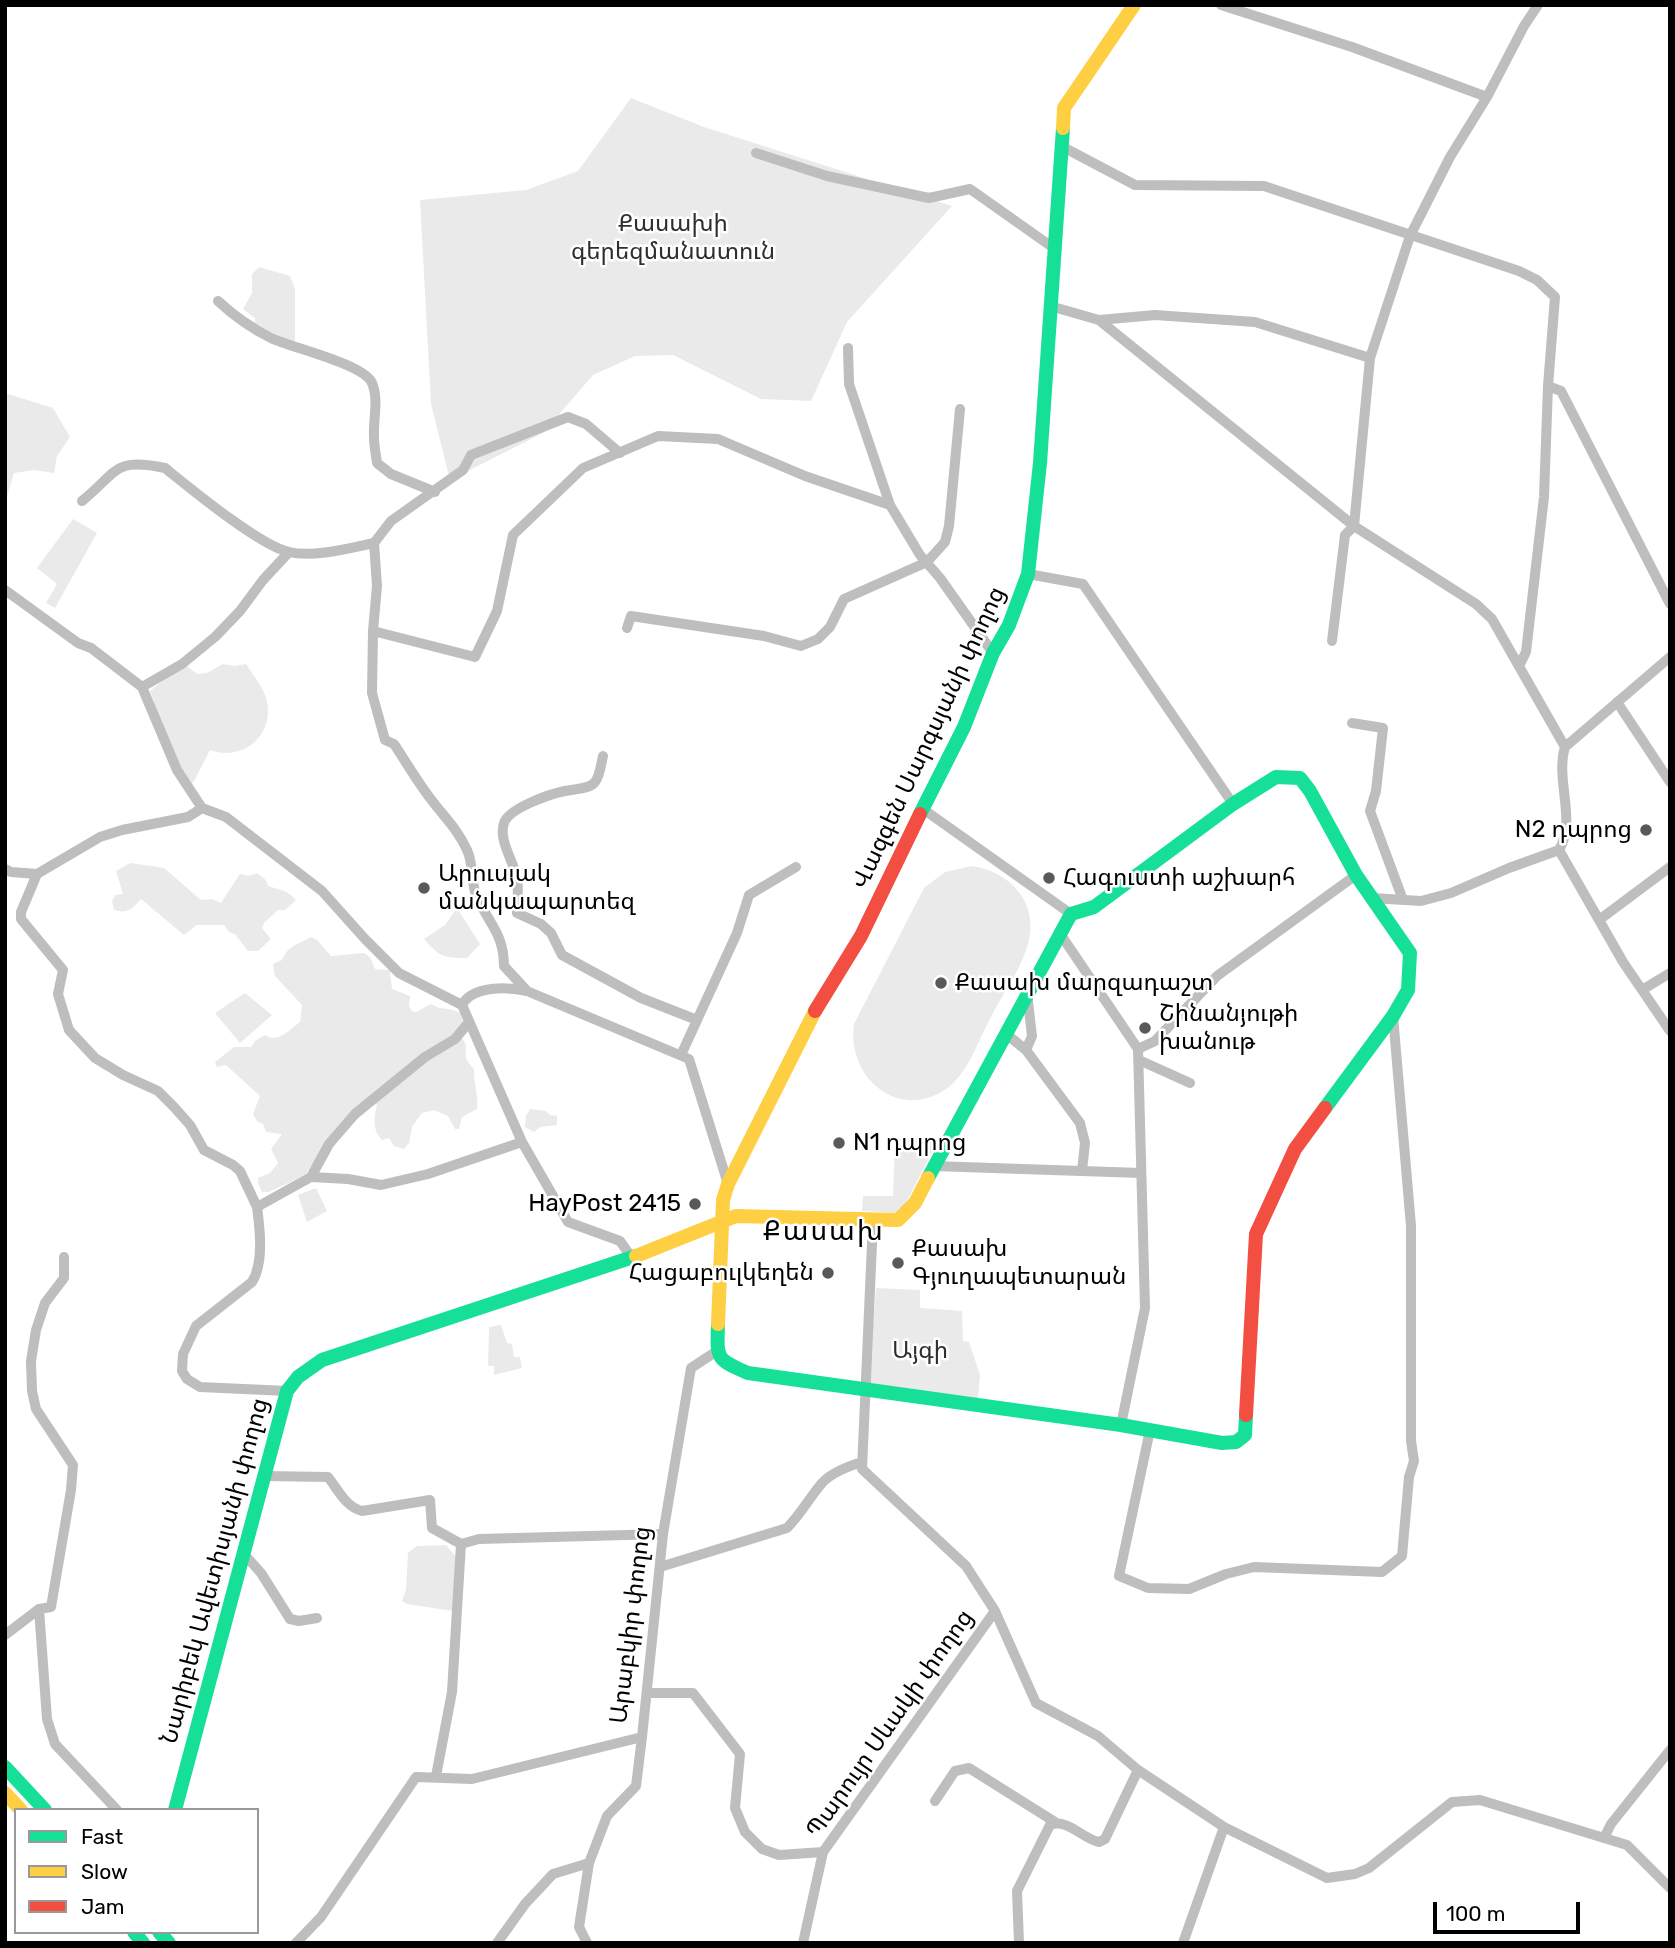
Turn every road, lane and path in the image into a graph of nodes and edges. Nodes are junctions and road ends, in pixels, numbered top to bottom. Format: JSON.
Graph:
{"nodes":[{"id":1,"x":1221,"y":5,"type":"edge"},
{"id":2,"x":1538,"y":5,"type":"edge"},
{"id":3,"x":1129,"y":7,"type":"edge"},
{"id":4,"x":1487,"y":97,"type":"junction"},
{"id":5,"x":1061,"y":146,"type":"junction"},
{"id":6,"x":756,"y":153,"type":"dead end"},
{"id":7,"x":1410,"y":236,"type":"junction"},
{"id":8,"x":1055,"y":249,"type":"junction"},
{"id":9,"x":218,"y":301,"type":"dead end"},
{"id":10,"x":1050,"y":306,"type":"junction"},
{"id":11,"x":1099,"y":320,"type":"junction"},
{"id":12,"x":848,"y":348,"type":"dead end"},
{"id":13,"x":1370,"y":358,"type":"junction"},
{"id":14,"x":1548,"y":386,"type":"junction"},
{"id":15,"x":960,"y":409,"type":"dead end"},
{"id":16,"x":620,"y":453,"type":"junction"},
{"id":17,"x":435,"y":492,"type":"junction"},
{"id":18,"x":82,"y":502,"type":"dead end"},
{"id":19,"x":890,"y":505,"type":"junction"},
{"id":20,"x":1354,"y":526,"type":"junction"},
{"id":21,"x":374,"y":543,"type":"junction"},
{"id":22,"x":289,"y":552,"type":"junction"},
{"id":23,"x":927,"y":562,"type":"junction"},
{"id":24,"x":1028,"y":574,"type":"junction"},
{"id":25,"x":5,"y":590,"type":"edge"},
{"id":26,"x":1670,"y":604,"type":"edge"},
{"id":27,"x":627,"y":628,"type":"dead end"},
{"id":28,"x":373,"y":631,"type":"junction"},
{"id":29,"x":1332,"y":641,"type":"dead end"},
{"id":30,"x":993,"y":653,"type":"junction"},
{"id":31,"x":1670,"y":657,"type":"edge"},
{"id":32,"x":1519,"y":666,"type":"junction"},
{"id":33,"x":142,"y":687,"type":"junction"},
{"id":34,"x":1617,"y":702,"type":"junction"},
{"id":35,"x":1352,"y":723,"type":"dead end"},
{"id":36,"x":1565,"y":747,"type":"junction"},
{"id":37,"x":603,"y":756,"type":"dead end"},
{"id":38,"x":1670,"y":782,"type":"edge"},
{"id":39,"x":1233,"y":804,"type":"junction"},
{"id":40,"x":202,"y":808,"type":"junction"},
{"id":41,"x":923,"y":809,"type":"junction"},
{"id":42,"x":1559,"y":850,"type":"junction"},
{"id":43,"x":796,"y":867,"type":"dead end"},
{"id":44,"x":1670,"y":867,"type":"edge"},
{"id":45,"x":5,"y":869,"type":"edge"},
{"id":46,"x":37,"y":874,"type":"junction"},
{"id":47,"x":1356,"y":875,"type":"junction"},
{"id":48,"x":1372,"y":898,"type":"junction"},
{"id":49,"x":1404,"y":900,"type":"junction"},
{"id":50,"x":1071,"y":914,"type":"junction"},
{"id":51,"x":1599,"y":920,"type":"junction"},
{"id":52,"x":1059,"y":932,"type":"junction"},
{"id":53,"x":1670,"y":973,"type":"edge"},
{"id":54,"x":1642,"y":990,"type":"junction"},
{"id":55,"x":527,"y":991,"type":"junction"},
{"id":56,"x":1027,"y":993,"type":"junction"},
{"id":57,"x":462,"y":1005,"type":"junction"},
{"id":58,"x":1393,"y":1016,"type":"junction"},
{"id":59,"x":697,"y":1020,"type":"junction"},
{"id":60,"x":469,"y":1022,"type":"junction"},
{"id":61,"x":1670,"y":1031,"type":"edge"},
{"id":62,"x":1004,"y":1033,"type":"junction"},
{"id":63,"x":1026,"y":1050,"type":"junction"},
{"id":64,"x":681,"y":1055,"type":"junction"},
{"id":65,"x":1138,"y":1055,"type":"junction"},
{"id":66,"x":1190,"y":1083,"type":"dead end"},
{"id":67,"x":522,"y":1142,"type":"junction"},
{"id":68,"x":933,"y":1166,"type":"junction"},
{"id":69,"x":1082,"y":1171,"type":"junction"},
{"id":70,"x":1141,"y":1173,"type":"junction"},
{"id":71,"x":311,"y":1177,"type":"junction"},
{"id":72,"x":727,"y":1184,"type":"junction"},
{"id":73,"x":257,"y":1207,"type":"junction"},
{"id":74,"x":873,"y":1221,"type":"junction"},
{"id":75,"x":721,"y":1224,"type":"junction"},
{"id":76,"x":64,"y":1256,"type":"dead end"},
{"id":77,"x":632,"y":1258,"type":"junction"},
{"id":78,"x":717,"y":1351,"type":"junction"},
{"id":79,"x":866,"y":1390,"type":"junction"},
{"id":80,"x":287,"y":1391,"type":"junction"},
{"id":81,"x":1121,"y":1425,"type":"junction"},
{"id":82,"x":1150,"y":1430,"type":"junction"},
{"id":83,"x":862,"y":1462,"type":"junction"},
{"id":84,"x":264,"y":1476,"type":"junction"},
{"id":85,"x":663,"y":1534,"type":"junction"},
{"id":86,"x":461,"y":1544,"type":"junction"},
{"id":87,"x":244,"y":1554,"type":"junction"},
{"id":88,"x":660,"y":1567,"type":"junction"},
{"id":89,"x":38,"y":1609,"type":"junction"},
{"id":90,"x":995,"y":1611,"type":"junction"},
{"id":91,"x":317,"y":1618,"type":"dead end"},
{"id":92,"x":5,"y":1634,"type":"edge"},
{"id":93,"x":648,"y":1693,"type":"junction"},
{"id":94,"x":642,"y":1737,"type":"junction"},
{"id":95,"x":1670,"y":1750,"type":"edge"},
{"id":96,"x":5,"y":1767,"type":"edge"},
{"id":97,"x":1138,"y":1770,"type":"junction"},
{"id":98,"x":436,"y":1776,"type":"junction"},
{"id":99,"x":5,"y":1793,"type":"edge"},
{"id":100,"x":935,"y":1801,"type":"dead end"},
{"id":101,"x":19,"y":1808,"type":"edge"},
{"id":102,"x":43,"y":1808,"type":"edge"},
{"id":103,"x":115,"y":1808,"type":"edge"},
{"id":104,"x":176,"y":1808,"type":"edge"},
{"id":105,"x":1055,"y":1822,"type":"junction"},
{"id":106,"x":1224,"y":1827,"type":"junction"},
{"id":107,"x":1604,"y":1838,"type":"junction"},
{"id":108,"x":823,"y":1852,"type":"junction"},
{"id":109,"x":589,"y":1863,"type":"junction"},
{"id":110,"x":1670,"y":1888,"type":"edge"},
{"id":111,"x":296,"y":1943,"type":"edge"},
{"id":112,"x":497,"y":1943,"type":"edge"},
{"id":113,"x":587,"y":1943,"type":"edge"},
{"id":114,"x":803,"y":1943,"type":"edge"},
{"id":115,"x":1019,"y":1943,"type":"edge"},
{"id":116,"x":1183,"y":1943,"type":"edge"}],
"edges":[{"from":1,"to":4,"type":"street"},
{"from":2,"to":4,"type":"street"},
{"from":3,"to":5,"type":"main road","name":"Վազգեն Սարգսյանի փողոց"},
{"from":4,"to":7,"type":"street"},
{"from":5,"to":7,"type":"street"},
{"from":5,"to":8,"type":"main road","name":"Վազգեն Սարգսյանի փողոց"},
{"from":6,"to":8,"type":"street"},
{"from":7,"to":13,"type":"street"},
{"from":7,"to":14,"type":"street"},
{"from":8,"to":10,"type":"main road","name":"Վազգեն Սարգսյանի փողոց"},
{"from":9,"to":17,"type":"street"},
{"from":10,"to":11,"type":"street"},
{"from":10,"to":24,"type":"main road","name":"Վազգեն Սարգսյանի փողոց"},
{"from":11,"to":13,"type":"street"},
{"from":11,"to":20,"type":"street"},
{"from":12,"to":19,"type":"street"},
{"from":13,"to":20,"type":"street"},
{"from":14,"to":26,"type":"street"},
{"from":14,"to":32,"type":"street"},
{"from":15,"to":23,"type":"street"},
{"from":16,"to":17,"type":"street"},
{"from":16,"to":19,"type":"street"},
{"from":16,"to":28,"type":"street"},
{"from":17,"to":21,"type":"street"},
{"from":18,"to":22,"type":"street"},
{"from":19,"to":23,"type":"street"},
{"from":20,"to":29,"type":"street"},
{"from":20,"to":32,"type":"street"},
{"from":21,"to":22,"type":"street"},
{"from":21,"to":28,"type":"street"},
{"from":22,"to":33,"type":"street"},
{"from":23,"to":27,"type":"street"},
{"from":23,"to":30,"type":"street"},
{"from":24,"to":30,"type":"main road","name":"Վազգեն Սարգսյանի փողոց"},
{"from":24,"to":39,"type":"street"},
{"from":25,"to":33,"type":"street"},
{"from":28,"to":55,"type":"street"},
{"from":30,"to":41,"type":"main road","name":"Վազգեն Սարգսյանի փողոց"},
{"from":31,"to":34,"type":"street"},
{"from":32,"to":36,"type":"street"},
{"from":33,"to":40,"type":"street"},
{"from":34,"to":36,"type":"street"},
{"from":34,"to":38,"type":"street"},
{"from":35,"to":49,"type":"street"},
{"from":36,"to":42,"type":"street"},
{"from":37,"to":59,"type":"street"},
{"from":39,"to":47,"type":"main road"},
{"from":39,"to":50,"type":"main road"},
{"from":40,"to":46,"type":"street"},
{"from":40,"to":57,"type":"street"},
{"from":41,"to":50,"type":"street"},
{"from":41,"to":72,"type":"main road","name":"Վազգեն Սարգսյանի փողոց"},
{"from":42,"to":49,"type":"street"},
{"from":42,"to":51,"type":"street"},
{"from":43,"to":59,"type":"street"},
{"from":44,"to":51,"type":"street"},
{"from":45,"to":46,"type":"street"},
{"from":46,"to":73,"type":"street"},
{"from":47,"to":48,"type":"main road"},
{"from":47,"to":65,"type":"street"},
{"from":48,"to":49,"type":"street"},
{"from":48,"to":58,"type":"main road"},
{"from":50,"to":52,"type":"main road"},
{"from":51,"to":54,"type":"street"},
{"from":52,"to":56,"type":"main road"},
{"from":52,"to":65,"type":"street"},
{"from":53,"to":54,"type":"street"},
{"from":54,"to":61,"type":"street"},
{"from":55,"to":57,"type":"street"},
{"from":55,"to":64,"type":"street"},
{"from":56,"to":62,"type":"main road"},
{"from":56,"to":63,"type":"street"},
{"from":57,"to":60,"type":"street"},
{"from":58,"to":82,"type":"main road"},
{"from":58,"to":82,"type":"street"},
{"from":59,"to":64,"type":"street"},
{"from":60,"to":67,"type":"street"},
{"from":60,"to":71,"type":"street"},
{"from":62,"to":63,"type":"street"},
{"from":62,"to":68,"type":"main road"},
{"from":63,"to":69,"type":"street"},
{"from":64,"to":72,"type":"street"},
{"from":65,"to":66,"type":"street"},
{"from":65,"to":70,"type":"street"},
{"from":67,"to":71,"type":"street"},
{"from":67,"to":77,"type":"street"},
{"from":68,"to":69,"type":"street"},
{"from":68,"to":74,"type":"main road","name":"Նարիբեկ Ավետիսյանի փողոց"},
{"from":69,"to":70,"type":"street"},
{"from":70,"to":81,"type":"street"},
{"from":71,"to":73,"type":"street"},
{"from":72,"to":75,"type":"main road","name":"Վազգեն Սարգսյանի փողոց"},
{"from":73,"to":80,"type":"street"},
{"from":74,"to":75,"type":"main road","name":"Նարիբեկ Ավետիսյանի փողոց"},
{"from":74,"to":79,"type":"street"},
{"from":75,"to":77,"type":"main road","name":"Նարիբեկ Ավետիսյանի փողոց"},
{"from":75,"to":78,"type":"main road"},
{"from":76,"to":89,"type":"street"},
{"from":77,"to":80,"type":"main road","name":"Նարիբեկ Ավետիսյանի փողոց"},
{"from":78,"to":79,"type":"main road"},
{"from":78,"to":85,"type":"street","name":"Արաբկիր փողոց"},
{"from":79,"to":81,"type":"main road"},
{"from":79,"to":83,"type":"street"},
{"from":80,"to":84,"type":"main road","name":"Նարիբեկ Ավետիսյանի փողոց"},
{"from":81,"to":82,"type":"main road"},
{"from":83,"to":88,"type":"street"},
{"from":83,"to":90,"type":"street"},
{"from":84,"to":86,"type":"street"},
{"from":84,"to":87,"type":"main road","name":"Նարիբեկ Ավետիսյանի փողոց"},
{"from":85,"to":86,"type":"street"},
{"from":85,"to":88,"type":"street","name":"Արաբկիր փողոց"},
{"from":86,"to":98,"type":"street"},
{"from":87,"to":91,"type":"street"},
{"from":87,"to":104,"type":"main road","name":"Նարիբեկ Ավետիսյանի փողոց"},
{"from":88,"to":93,"type":"street","name":"Արաբկիր փողոց"},
{"from":89,"to":92,"type":"street"},
{"from":89,"to":103,"type":"street"},
{"from":90,"to":97,"type":"street"},
{"from":90,"to":108,"type":"street","name":"Պարույր Սևակի փողոց"},
{"from":93,"to":94,"type":"street","name":"Արաբկիր փողոց"},
{"from":93,"to":108,"type":"street"},
{"from":94,"to":98,"type":"street","name":"Արաբկիր փողոց"},
{"from":94,"to":109,"type":"street"},
{"from":95,"to":107,"type":"street"},
{"from":96,"to":102,"type":"main road"},
{"from":97,"to":105,"type":"street"},
{"from":97,"to":106,"type":"street"},
{"from":98,"to":111,"type":"street"},
{"from":99,"to":101,"type":"main road"},
{"from":100,"to":105,"type":"street"},
{"from":105,"to":115,"type":"street"},
{"from":106,"to":107,"type":"street"},
{"from":106,"to":116,"type":"street"},
{"from":107,"to":110,"type":"street"},
{"from":108,"to":114,"type":"street","name":"Պարույր Սևակի փողոց"},
{"from":109,"to":112,"type":"street"},
{"from":109,"to":113,"type":"street"}]}
